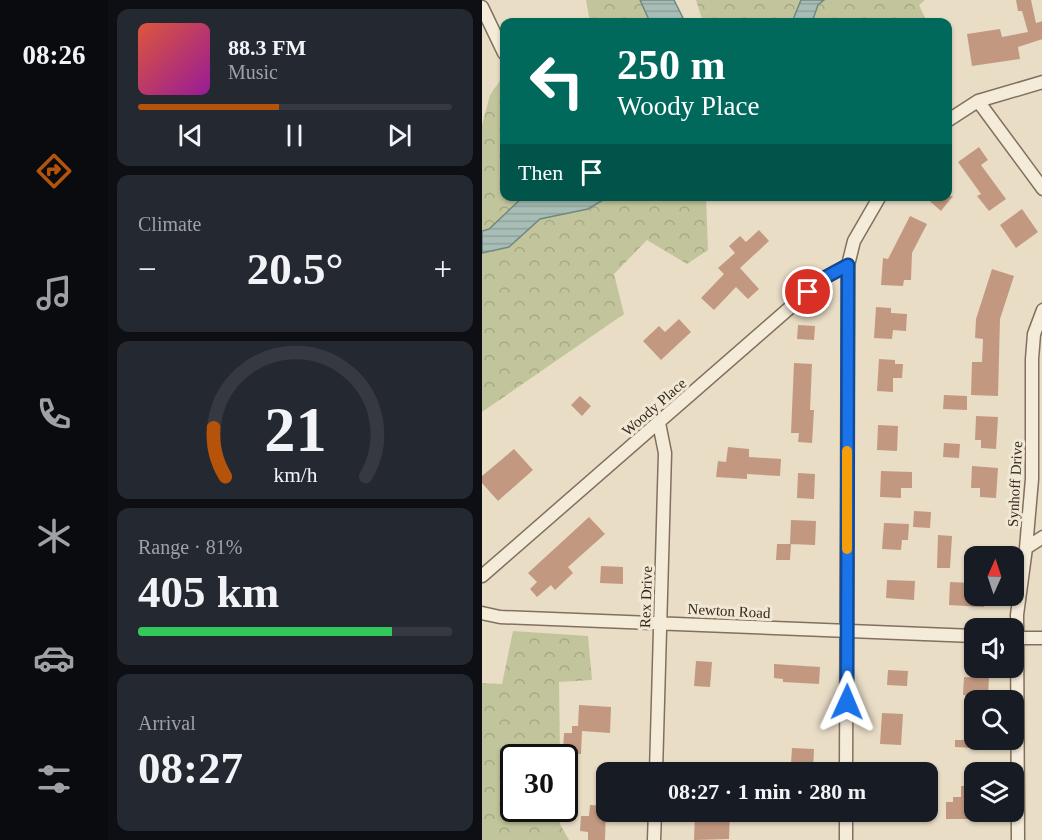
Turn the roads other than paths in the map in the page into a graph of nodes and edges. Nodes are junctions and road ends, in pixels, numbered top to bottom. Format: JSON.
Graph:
{"nodes":[{"id":1,"x":482,"y":7,"type":"edge"},
{"id":2,"x":500,"y":45,"type":"edge"},
{"id":3,"x":1043,"y":82,"type":"edge"},
{"id":4,"x":978,"y":101,"type":"junction"},
{"id":5,"x":952,"y":118,"type":"edge"},
{"id":6,"x":1043,"y":189,"type":"edge"},
{"id":7,"x":877,"y":201,"type":"edge"},
{"id":8,"x":848,"y":265,"type":"junction"},
{"id":9,"x":1043,"y":309,"type":"edge"},
{"id":10,"x":659,"y":423,"type":"junction"},
{"id":11,"x":1043,"y":537,"type":"edge"},
{"id":12,"x":1026,"y":548,"type":"junction"},
{"id":13,"x":482,"y":576,"type":"edge"},
{"id":14,"x":482,"y":613,"type":"edge"},
{"id":15,"x":1017,"y":618,"type":"edge"},
{"id":16,"x":660,"y":623,"type":"junction"},
{"id":17,"x":848,"y":632,"type":"junction"},
{"id":18,"x":964,"y":636,"type":"edge"},
{"id":19,"x":1024,"y":638,"type":"edge"},
{"id":20,"x":1043,"y":638,"type":"edge"},
{"id":21,"x":1016,"y":678,"type":"edge"},
{"id":22,"x":656,"y":762,"type":"edge"},
{"id":23,"x":846,"y":762,"type":"edge"},
{"id":24,"x":655,"y":822,"type":"edge"},
{"id":25,"x":846,"y":822,"type":"edge"},
{"id":26,"x":654,"y":840,"type":"edge"},
{"id":27,"x":846,"y":840,"type":"edge"},
{"id":28,"x":1018,"y":840,"type":"edge"}],
"edges":[{"from":1,"to":2,"type":"street"},
{"from":3,"to":4,"type":"street"},
{"from":4,"to":5,"type":"street"},
{"from":4,"to":6,"type":"street"},
{"from":7,"to":8,"type":"street"},
{"from":8,"to":10,"type":"street","name":"Woody Place"},
{"from":8,"to":17,"type":"street"},
{"from":9,"to":12,"type":"street","name":"Synhoff Drive"},
{"from":10,"to":13,"type":"street","name":"Woody Place"},
{"from":10,"to":16,"type":"street","name":"Rex Drive"},
{"from":11,"to":12,"type":"street"},
{"from":12,"to":15,"type":"street","name":"Synhoff Drive"},
{"from":14,"to":16,"type":"street","name":"Newton Road"},
{"from":16,"to":17,"type":"street","name":"Newton Road"},
{"from":16,"to":22,"type":"street","name":"Rex Drive"},
{"from":17,"to":18,"type":"street","name":"Newton Road"},
{"from":17,"to":23,"type":"street"},
{"from":19,"to":20,"type":"street"},
{"from":21,"to":28,"type":"street","name":"Synhoff Drive"},
{"from":24,"to":26,"type":"street"},
{"from":25,"to":27,"type":"street"}]}
